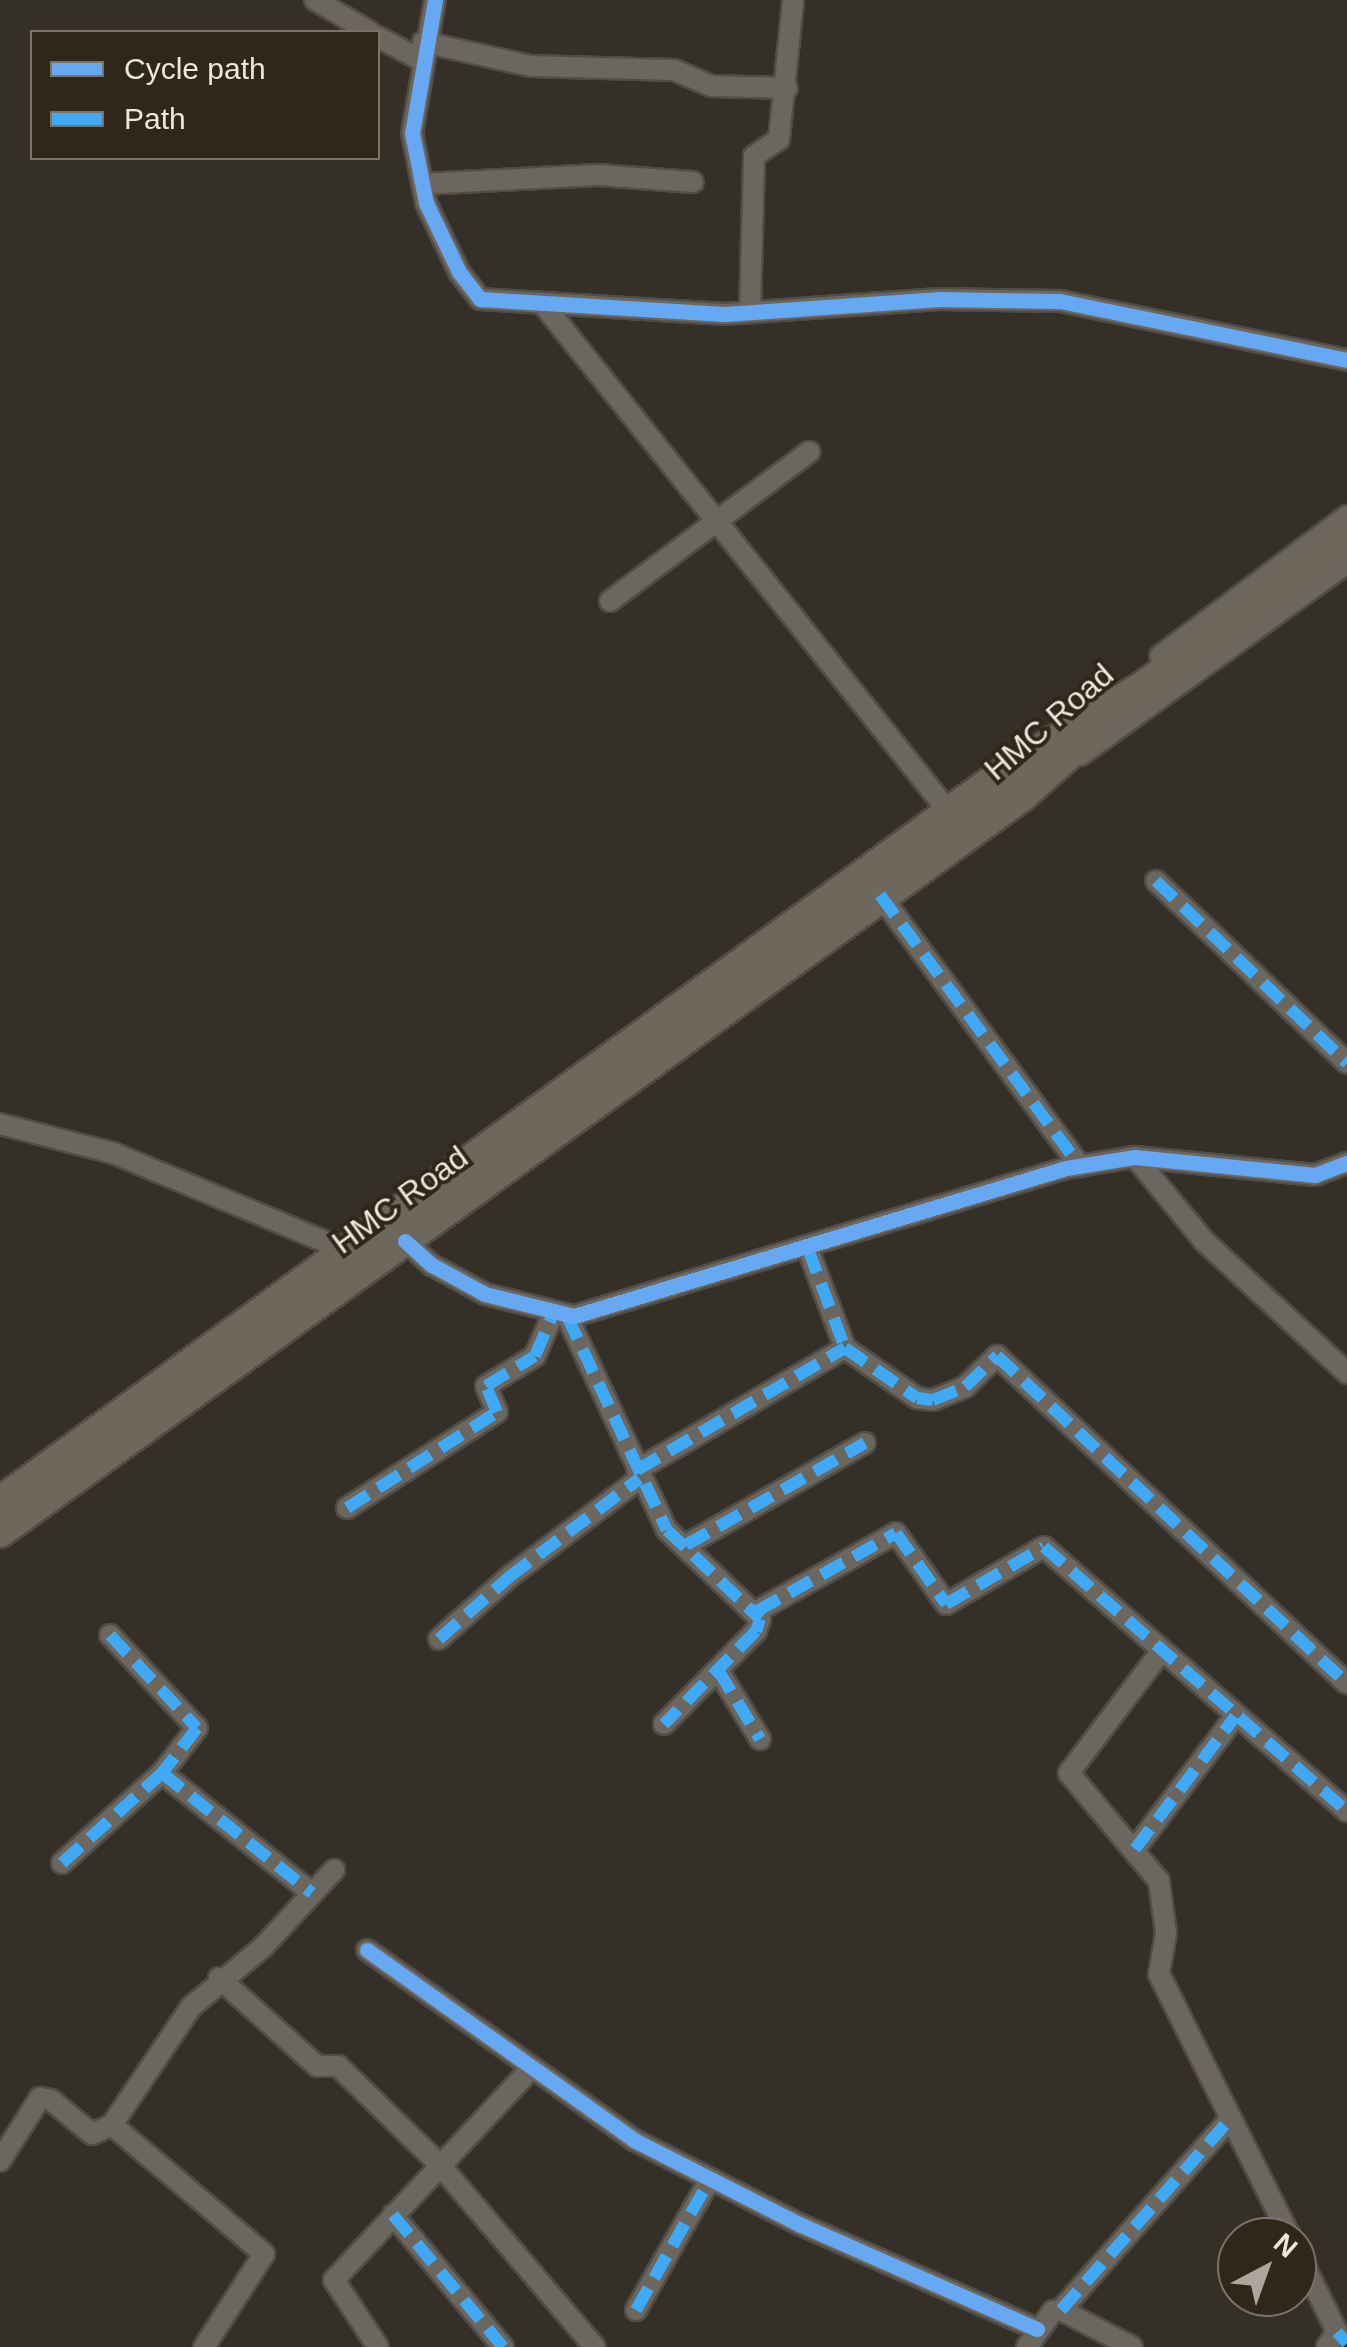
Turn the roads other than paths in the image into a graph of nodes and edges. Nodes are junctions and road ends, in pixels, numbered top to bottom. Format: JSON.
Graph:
{"nodes":[{"id":1,"x":315,"y":0,"type":"edge"},
{"id":2,"x":436,"y":0,"type":"edge"},
{"id":3,"x":793,"y":0,"type":"edge"},
{"id":4,"x":367,"y":30,"type":"edge"},
{"id":5,"x":380,"y":37,"type":"edge"},
{"id":6,"x":422,"y":51,"type":"junction"},
{"id":7,"x":787,"y":88,"type":"junction"},
{"id":8,"x":693,"y":182,"type":"dead end"},
{"id":9,"x":422,"y":184,"type":"junction"},
{"id":10,"x":543,"y":304,"type":"junction"},
{"id":11,"x":750,"y":312,"type":"junction"},
{"id":12,"x":1347,"y":360,"type":"edge"},
{"id":13,"x":809,"y":452,"type":"dead end"},
{"id":14,"x":1347,"y":516,"type":"edge"},
{"id":15,"x":717,"y":522,"type":"junction"},
{"id":16,"x":1347,"y":536,"type":"edge"},
{"id":17,"x":1347,"y":564,"type":"edge"},
{"id":18,"x":610,"y":601,"type":"dead end"},
{"id":19,"x":1014,"y":783,"type":"junction"},
{"id":20,"x":949,"y":812,"type":"junction"},
{"id":21,"x":1156,"y":881,"type":"dead end"},
{"id":22,"x":880,"y":895,"type":"junction"},
{"id":23,"x":1347,"y":1063,"type":"edge"},
{"id":24,"x":0,"y":1124,"type":"edge"},
{"id":25,"x":1135,"y":1157,"type":"junction"},
{"id":26,"x":1347,"y":1163,"type":"edge"},
{"id":27,"x":1080,"y":1166,"type":"junction"},
{"id":28,"x":405,"y":1241,"type":"junction"},
{"id":29,"x":808,"y":1249,"type":"junction"},
{"id":30,"x":360,"y":1256,"type":"junction"},
{"id":31,"x":560,"y":1315,"type":"junction"},
{"id":32,"x":846,"y":1348,"type":"junction"},
{"id":33,"x":1347,"y":1373,"type":"edge"},
{"id":34,"x":865,"y":1442,"type":"dead end"},
{"id":35,"x":638,"y":1474,"type":"junction"},
{"id":36,"x":0,"y":1502,"type":"edge"},
{"id":37,"x":347,"y":1508,"type":"dead end"},
{"id":38,"x":0,"y":1532,"type":"edge"},
{"id":39,"x":686,"y":1545,"type":"junction"},
{"id":40,"x":756,"y":1610,"type":"junction"},
{"id":41,"x":110,"y":1635,"type":"dead end"},
{"id":42,"x":439,"y":1639,"type":"dead end"},
{"id":43,"x":1160,"y":1653,"type":"junction"},
{"id":44,"x":718,"y":1670,"type":"junction"},
{"id":45,"x":1347,"y":1682,"type":"edge"},
{"id":46,"x":1235,"y":1717,"type":"junction"},
{"id":47,"x":664,"y":1724,"type":"dead end"},
{"id":48,"x":760,"y":1740,"type":"dead end"},
{"id":49,"x":162,"y":1773,"type":"junction"},
{"id":50,"x":1347,"y":1811,"type":"edge"},
{"id":51,"x":1135,"y":1849,"type":"junction"},
{"id":52,"x":62,"y":1862,"type":"dead end"},
{"id":53,"x":334,"y":1870,"type":"dead end"},
{"id":54,"x":312,"y":1893,"type":"junction"},
{"id":55,"x":367,"y":1950,"type":"dead end"},
{"id":56,"x":219,"y":1978,"type":"junction"},
{"id":57,"x":531,"y":2069,"type":"junction"},
{"id":58,"x":1230,"y":2120,"type":"junction"},
{"id":59,"x":112,"y":2126,"type":"junction"},
{"id":60,"x":0,"y":2161,"type":"edge"},
{"id":61,"x":439,"y":2164,"type":"junction"},
{"id":62,"x":710,"y":2179,"type":"junction"},
{"id":63,"x":393,"y":2215,"type":"junction"},
{"id":64,"x":1280,"y":2217,"type":"edge"},
{"id":65,"x":1317,"y":2296,"type":"edge"},
{"id":66,"x":636,"y":2310,"type":"dead end"},
{"id":67,"x":1061,"y":2310,"type":"junction"},
{"id":68,"x":1032,"y":2338,"type":"edge"},
{"id":69,"x":1337,"y":2341,"type":"edge"},
{"id":70,"x":204,"y":2347,"type":"edge"},
{"id":71,"x":378,"y":2347,"type":"edge"},
{"id":72,"x":503,"y":2347,"type":"edge"},
{"id":73,"x":595,"y":2347,"type":"edge"},
{"id":74,"x":1132,"y":2347,"type":"edge"}],
"edges":[{"from":1,"to":4,"type":"street"},
{"from":2,"to":6,"type":"street"},
{"from":3,"to":7,"type":"street"},
{"from":5,"to":6,"type":"street"},
{"from":6,"to":7,"type":"street"},
{"from":6,"to":9,"type":"street"},
{"from":7,"to":11,"type":"street"},
{"from":8,"to":9,"type":"street"},
{"from":9,"to":10,"type":"street"},
{"from":10,"to":11,"type":"street"},
{"from":10,"to":15,"type":"street"},
{"from":11,"to":12,"type":"street"},
{"from":13,"to":15,"type":"street"},
{"from":14,"to":19,"type":"street"},
{"from":15,"to":18,"type":"street"},
{"from":15,"to":20,"type":"street"},
{"from":16,"to":19,"type":"main road","name":"HMC Road"},
{"from":17,"to":19,"type":"street"},
{"from":19,"to":20,"type":"main road","name":"HMC Road"},
{"from":19,"to":22,"type":"main road","name":"HMC Road"},
{"from":20,"to":30,"type":"main road","name":"HMC Road"},
{"from":21,"to":23,"type":"street"},
{"from":22,"to":27,"type":"street"},
{"from":22,"to":28,"type":"main road","name":"HMC Road"},
{"from":24,"to":30,"type":"street"},
{"from":25,"to":26,"type":"street"},
{"from":25,"to":27,"type":"street"},
{"from":25,"to":33,"type":"street"},
{"from":27,"to":29,"type":"street"},
{"from":28,"to":30,"type":"main road","name":"HMC Road"},
{"from":28,"to":31,"type":"street"},
{"from":29,"to":31,"type":"street"},
{"from":29,"to":32,"type":"street"},
{"from":30,"to":36,"type":"main road","name":"HMC Road"},
{"from":30,"to":38,"type":"main road","name":"HMC Road"},
{"from":31,"to":35,"type":"street"},
{"from":31,"to":37,"type":"street"},
{"from":32,"to":35,"type":"street"},
{"from":32,"to":45,"type":"street"},
{"from":34,"to":39,"type":"street"},
{"from":35,"to":39,"type":"street"},
{"from":35,"to":42,"type":"street"},
{"from":39,"to":40,"type":"street"},
{"from":40,"to":43,"type":"street"},
{"from":40,"to":44,"type":"street"},
{"from":41,"to":49,"type":"street"},
{"from":43,"to":46,"type":"street"},
{"from":43,"to":51,"type":"street"},
{"from":44,"to":47,"type":"street"},
{"from":44,"to":48,"type":"street"},
{"from":46,"to":50,"type":"street"},
{"from":46,"to":51,"type":"street"},
{"from":49,"to":52,"type":"street"},
{"from":49,"to":54,"type":"street"},
{"from":51,"to":58,"type":"street"},
{"from":53,"to":54,"type":"street"},
{"from":54,"to":56,"type":"street"},
{"from":55,"to":57,"type":"street"},
{"from":56,"to":59,"type":"street"},
{"from":56,"to":61,"type":"street"},
{"from":57,"to":61,"type":"street"},
{"from":57,"to":62,"type":"street"},
{"from":58,"to":64,"type":"street"},
{"from":58,"to":67,"type":"street"},
{"from":59,"to":60,"type":"street"},
{"from":59,"to":70,"type":"street"},
{"from":61,"to":63,"type":"street"},
{"from":61,"to":73,"type":"street"},
{"from":62,"to":66,"type":"street"},
{"from":62,"to":68,"type":"street"},
{"from":63,"to":71,"type":"street"},
{"from":63,"to":72,"type":"street"},
{"from":65,"to":69,"type":"street"},
{"from":67,"to":68,"type":"street"},
{"from":67,"to":74,"type":"street"}]}
